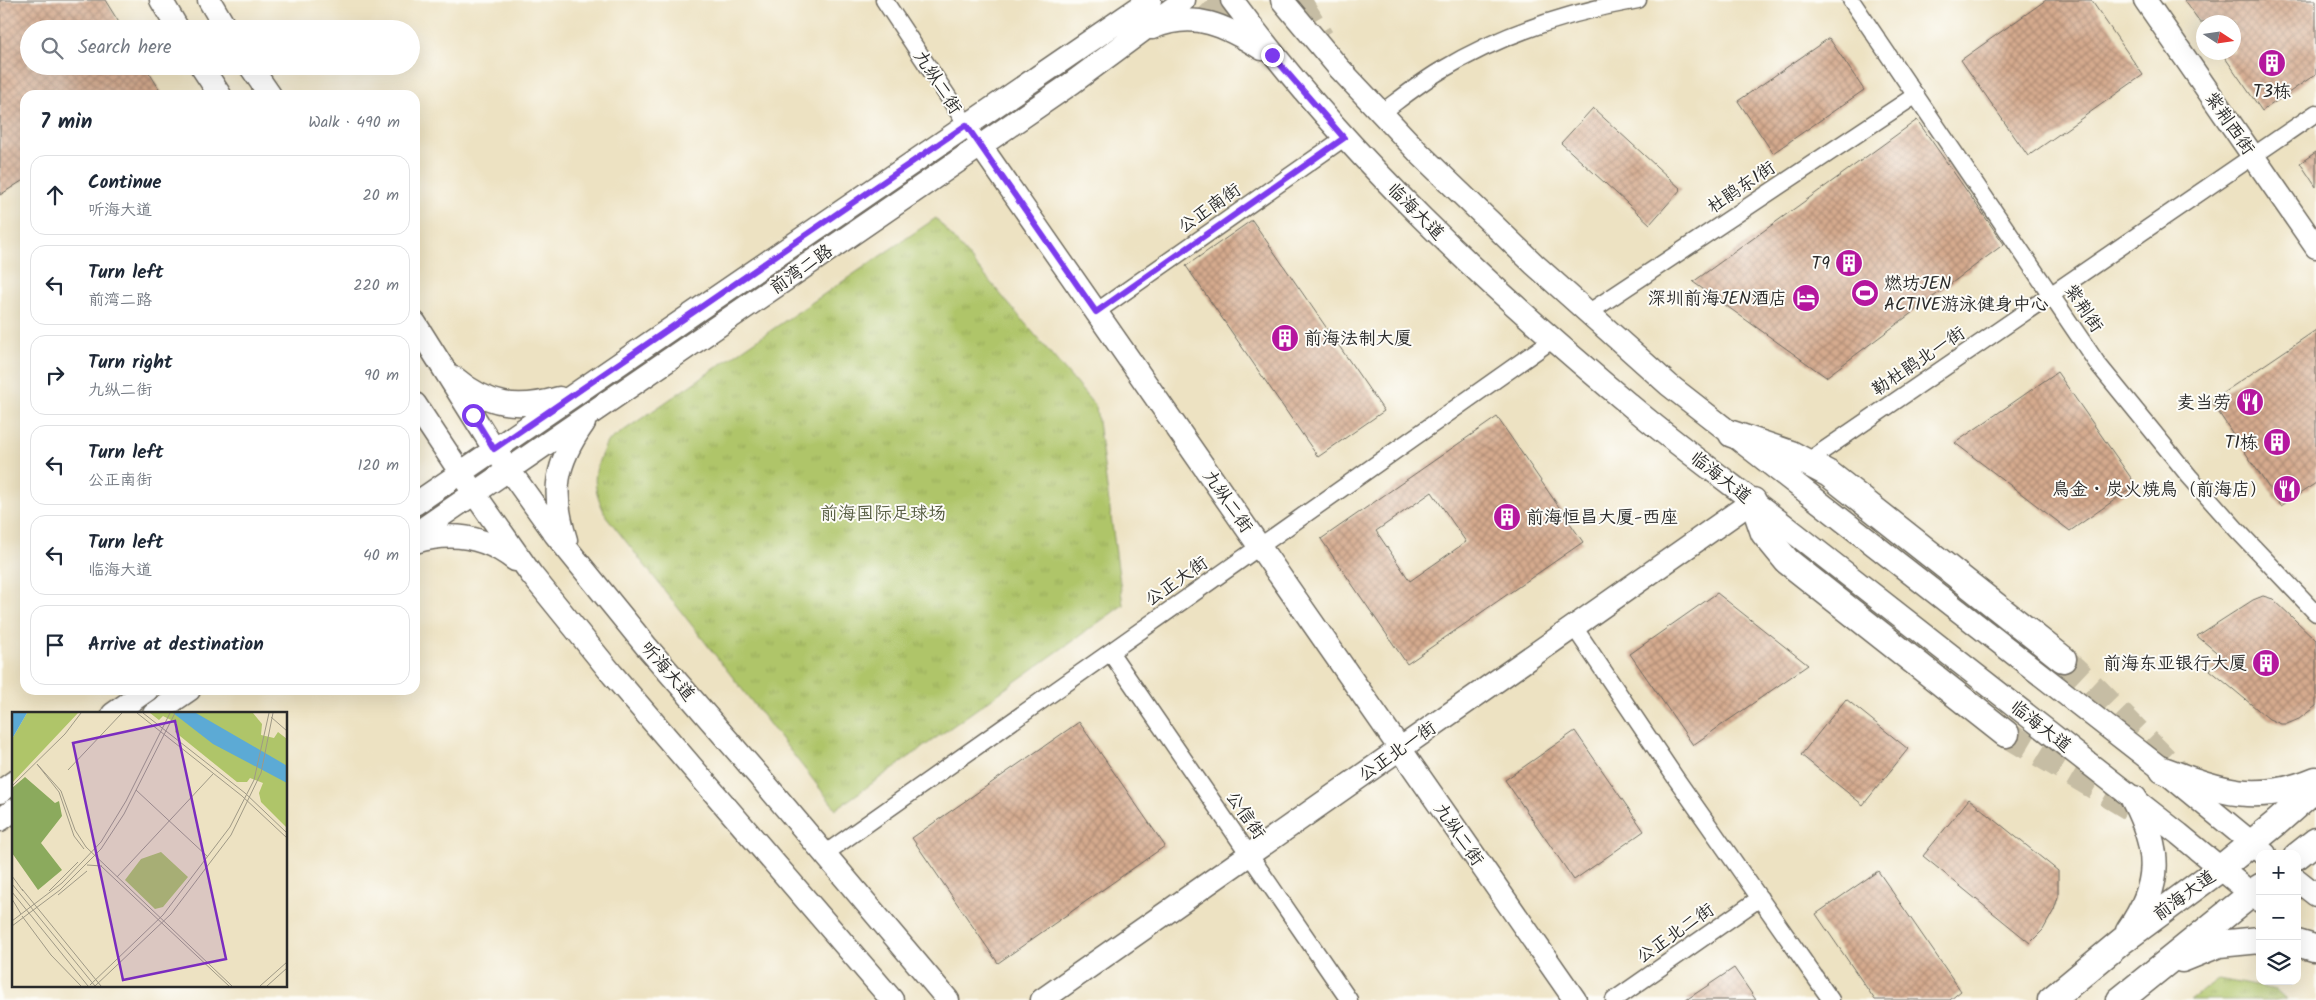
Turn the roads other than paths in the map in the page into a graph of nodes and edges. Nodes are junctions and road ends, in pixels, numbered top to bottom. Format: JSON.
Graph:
{"nodes":[{"id":1,"x":160,"y":0,"type":"edge"},
{"id":2,"x":209,"y":0,"type":"edge"},
{"id":3,"x":884,"y":0,"type":"edge"},
{"id":4,"x":1136,"y":0,"type":"edge"},
{"id":5,"x":1150,"y":0,"type":"edge"},
{"id":6,"x":1184,"y":0,"type":"edge"},
{"id":7,"x":1232,"y":0,"type":"edge"},
{"id":8,"x":1282,"y":0,"type":"edge"},
{"id":9,"x":1296,"y":0,"type":"edge"},
{"id":10,"x":1638,"y":0,"type":"edge"},
{"id":11,"x":1851,"y":0,"type":"edge"},
{"id":12,"x":2144,"y":0,"type":"edge"},
{"id":13,"x":172,"y":20,"type":"edge"},
{"id":14,"x":221,"y":20,"type":"edge"},
{"id":15,"x":1112,"y":25,"type":"junction"},
{"id":16,"x":1305,"y":26,"type":"junction"},
{"id":17,"x":1140,"y":33,"type":"junction"},
{"id":18,"x":1272,"y":55,"type":"junction"},
{"id":19,"x":207,"y":75,"type":"edge"},
{"id":20,"x":256,"y":75,"type":"edge"},
{"id":21,"x":217,"y":90,"type":"edge"},
{"id":22,"x":267,"y":90,"type":"edge"},
{"id":23,"x":1916,"y":95,"type":"junction"},
{"id":24,"x":1381,"y":113,"type":"junction"},
{"id":25,"x":2316,"y":113,"type":"edge"},
{"id":26,"x":966,"y":125,"type":"junction"},
{"id":27,"x":1344,"y":138,"type":"junction"},
{"id":28,"x":980,"y":145,"type":"junction"},
{"id":29,"x":2253,"y":156,"type":"junction"},
{"id":30,"x":2316,"y":247,"type":"edge"},
{"id":31,"x":2050,"y":295,"type":"junction"},
{"id":32,"x":1096,"y":312,"type":"junction"},
{"id":33,"x":1588,"y":313,"type":"junction"},
{"id":34,"x":420,"y":331,"type":"edge"},
{"id":35,"x":1552,"y":340,"type":"junction"},
{"id":36,"x":444,"y":368,"type":"junction"},
{"id":37,"x":585,"y":387,"type":"junction"},
{"id":38,"x":597,"y":409,"type":"junction"},
{"id":39,"x":420,"y":412,"type":"edge"},
{"id":40,"x":1732,"y":434,"type":"junction"},
{"id":41,"x":494,"y":449,"type":"junction"},
{"id":42,"x":1808,"y":461,"type":"junction"},
{"id":43,"x":508,"y":470,"type":"junction"},
{"id":44,"x":460,"y":473,"type":"junction"},
{"id":45,"x":474,"y":493,"type":"junction"},
{"id":46,"x":420,"y":501,"type":"edge"},
{"id":47,"x":1753,"y":501,"type":"junction"},
{"id":48,"x":420,"y":531,"type":"edge"},
{"id":49,"x":420,"y":541,"type":"edge"},
{"id":50,"x":1260,"y":546,"type":"junction"},
{"id":51,"x":569,"y":551,"type":"junction"},
{"id":52,"x":531,"y":574,"type":"junction"},
{"id":53,"x":2316,"y":613,"type":"edge"},
{"id":54,"x":1574,"y":627,"type":"junction"},
{"id":55,"x":1110,"y":652,"type":"junction"},
{"id":56,"x":2063,"y":659,"type":"tunnel mouth"},
{"id":57,"x":140,"y":695,"type":"edge"},
{"id":58,"x":182,"y":695,"type":"edge"},
{"id":59,"x":115,"y":712,"type":"edge"},
{"id":60,"x":157,"y":712,"type":"edge"},
{"id":61,"x":2006,"y":734,"type":"tunnel mouth"},
{"id":62,"x":1400,"y":749,"type":"junction"},
{"id":63,"x":2163,"y":770,"type":"junction"},
{"id":64,"x":2316,"y":780,"type":"edge"},
{"id":65,"x":12,"y":783,"type":"edge"},
{"id":66,"x":2316,"y":788,"type":"edge"},
{"id":67,"x":0,"y":792,"type":"edge"},
{"id":68,"x":2134,"y":799,"type":"junction"},
{"id":69,"x":12,"y":811,"type":"edge"},
{"id":70,"x":0,"y":820,"type":"edge"},
{"id":71,"x":2316,"y":841,"type":"edge"},
{"id":72,"x":2259,"y":848,"type":"edge"},
{"id":73,"x":2301,"y":853,"type":"edge"},
{"id":74,"x":824,"y":855,"type":"junction"},
{"id":75,"x":1249,"y":855,"type":"junction"},
{"id":76,"x":2221,"y":868,"type":"junction"},
{"id":77,"x":2301,"y":883,"type":"edge"},
{"id":78,"x":2256,"y":893,"type":"edge"},
{"id":79,"x":2256,"y":895,"type":"edge"},
{"id":80,"x":2316,"y":895,"type":"edge"},
{"id":81,"x":1760,"y":898,"type":"junction"},
{"id":82,"x":2256,"y":940,"type":"edge"},
{"id":83,"x":2122,"y":941,"type":"junction"},
{"id":84,"x":2152,"y":973,"type":"junction"},
{"id":85,"x":892,"y":1000,"type":"edge"},
{"id":86,"x":948,"y":1000,"type":"edge"},
{"id":87,"x":1042,"y":1000,"type":"edge"},
{"id":88,"x":1349,"y":1000,"type":"edge"},
{"id":89,"x":1575,"y":1000,"type":"edge"},
{"id":90,"x":1614,"y":1000,"type":"edge"},
{"id":91,"x":1831,"y":1000,"type":"edge"},
{"id":92,"x":2051,"y":1000,"type":"edge"},
{"id":93,"x":2120,"y":1000,"type":"edge"}],
"edges":[{"from":1,"to":13,"type":"main road"},
{"from":2,"to":14,"type":"main road"},
{"from":3,"to":26,"type":"street","name":"九纵二街"},
{"from":4,"to":15,"type":"main road"},
{"from":5,"to":15,"type":"main road","name":"前湾二路"},
{"from":6,"to":17,"type":"main road","name":"前湾二路"},
{"from":7,"to":18,"type":"main road","name":"临海大道"},
{"from":8,"to":16,"type":"main road"},
{"from":9,"to":16,"type":"main road"},
{"from":10,"to":24,"type":"street"},
{"from":11,"to":23,"type":"street","name":"紫荆街"},
{"from":12,"to":29,"type":"main road","name":"紫荆西街"},
{"from":15,"to":26,"type":"main road","name":"前湾二路"},
{"from":16,"to":24,"type":"main road"},
{"from":17,"to":18,"type":"main road"},
{"from":17,"to":28,"type":"main road","name":"前湾二路"},
{"from":18,"to":27,"type":"main road","name":"临海大道"},
{"from":19,"to":21,"type":"main road"},
{"from":20,"to":22,"type":"main road"},
{"from":23,"to":31,"type":"street","name":"紫荆街"},
{"from":23,"to":33,"type":"street","name":"杜鹃东1街"},
{"from":24,"to":33,"type":"main road"},
{"from":25,"to":29,"type":"street","name":"勒杜鹃北一街"},
{"from":26,"to":28,"type":"street","name":"九纵二街"},
{"from":26,"to":37,"type":"main road","name":"前湾二路"},
{"from":27,"to":32,"type":"street","name":"公正南街"},
{"from":27,"to":35,"type":"main road","name":"临海大道"},
{"from":28,"to":32,"type":"main road","name":"九纵二街"},
{"from":28,"to":38,"type":"main road","name":"前湾二路"},
{"from":29,"to":30,"type":"main road","name":"紫荆西街"},
{"from":29,"to":31,"type":"street","name":"勒杜鹃北一街"},
{"from":31,"to":42,"type":"street","name":"勒杜鹃北一街"},
{"from":31,"to":53,"type":"street","name":"紫荆街"},
{"from":32,"to":50,"type":"main road","name":"九纵二街"},
{"from":33,"to":40,"type":"main road"},
{"from":34,"to":36,"type":"main road","name":"听海大道"},
{"from":35,"to":47,"type":"main road","name":"临海大道"},
{"from":35,"to":50,"type":"street","name":"公正大街"},
{"from":36,"to":37,"type":"main road"},
{"from":36,"to":41,"type":"main road","name":"听海大道"},
{"from":37,"to":41,"type":"main road","name":"前湾二路"},
{"from":38,"to":43,"type":"main road","name":"前湾二路"},
{"from":38,"to":51,"type":"main road"},
{"from":39,"to":44,"type":"main road"},
{"from":40,"to":42,"type":"main road"},
{"from":40,"to":63,"type":"main road"},
{"from":41,"to":43,"type":"main road","name":"听海大道"},
{"from":41,"to":44,"type":"main road","name":"前湾二路"},
{"from":42,"to":56,"type":"main road"},
{"from":43,"to":45,"type":"main road","name":"前湾二路"},
{"from":43,"to":51,"type":"main road","name":"听海大道"},
{"from":44,"to":45,"type":"main road"},
{"from":44,"to":46,"type":"main road","name":"前湾二路"},
{"from":45,"to":48,"type":"main road","name":"前湾二路"},
{"from":45,"to":52,"type":"main road"},
{"from":47,"to":54,"type":"main road","name":"公正北一街"},
{"from":47,"to":61,"type":"main road"},
{"from":47,"to":68,"type":"main road","name":"临海大道"},
{"from":49,"to":52,"type":"main road"},
{"from":50,"to":55,"type":"street","name":"公正大街"},
{"from":50,"to":62,"type":"main road","name":"九纵二街"},
{"from":51,"to":74,"type":"main road","name":"听海大道"},
{"from":52,"to":85,"type":"main road"},
{"from":54,"to":62,"type":"main road","name":"公正北一街"},
{"from":54,"to":81,"type":"street"},
{"from":55,"to":74,"type":"street","name":"公正大街"},
{"from":55,"to":75,"type":"street","name":"公信街"},
{"from":57,"to":59,"type":"main road"},
{"from":58,"to":60,"type":"main road"},
{"from":62,"to":75,"type":"main road","name":"公正北一街"},
{"from":62,"to":89,"type":"main road","name":"九纵二街"},
{"from":63,"to":64,"type":"main road"},
{"from":63,"to":72,"type":"main road"},
{"from":65,"to":67,"type":"main road"},
{"from":66,"to":72,"type":"main road","name":"前海大道"},
{"from":68,"to":76,"type":"main road","name":"临海大道"},
{"from":68,"to":83,"type":"main road"},
{"from":69,"to":70,"type":"main road"},
{"from":71,"to":73,"type":"main road"},
{"from":72,"to":76,"type":"main road","name":"前海大道"},
{"from":74,"to":86,"type":"main road","name":"听海大道"},
{"from":75,"to":87,"type":"main road","name":"公正北一街"},
{"from":75,"to":88,"type":"street","name":"公信街"},
{"from":76,"to":78,"type":"main road","name":"临海大道"},
{"from":76,"to":83,"type":"main road","name":"前海大道"},
{"from":77,"to":80,"type":"main road"},
{"from":79,"to":84,"type":"main road"},
{"from":81,"to":90,"type":"street","name":"公正北二街"},
{"from":81,"to":91,"type":"street"},
{"from":82,"to":84,"type":"main road"},
{"from":83,"to":92,"type":"main road","name":"前海大道"},
{"from":84,"to":93,"type":"main road"}]}
